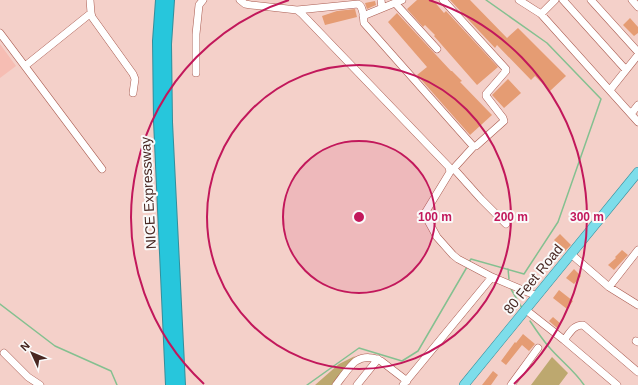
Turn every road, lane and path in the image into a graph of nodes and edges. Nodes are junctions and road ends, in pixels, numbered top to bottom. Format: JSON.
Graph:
{"nodes":[{"id":1,"x":90,"y":0,"type":"edge"},
{"id":2,"x":161,"y":0,"type":"edge"},
{"id":3,"x":170,"y":0,"type":"edge"},
{"id":4,"x":203,"y":0,"type":"edge"},
{"id":5,"x":240,"y":0,"type":"edge"},
{"id":6,"x":381,"y":0,"type":"edge"},
{"id":7,"x":443,"y":0,"type":"edge"},
{"id":8,"x":519,"y":0,"type":"edge"},
{"id":9,"x":555,"y":0,"type":"edge"},
{"id":10,"x":563,"y":0,"type":"edge"},
{"id":11,"x":591,"y":0,"type":"edge"},
{"id":12,"x":632,"y":0,"type":"edge"},
{"id":13,"x":398,"y":1,"type":"edge"},
{"id":14,"x":638,"y":7,"type":"edge"},
{"id":15,"x":382,"y":8,"type":"junction"},
{"id":16,"x":297,"y":10,"type":"junction"},
{"id":17,"x":91,"y":13,"type":"junction"},
{"id":18,"x":541,"y":14,"type":"junction"},
{"id":19,"x":363,"y":16,"type":"junction"},
{"id":20,"x":0,"y":33,"type":"edge"},
{"id":21,"x":437,"y":49,"type":"dead end"},
{"id":22,"x":638,"y":52,"type":"edge"},
{"id":23,"x":638,"y":55,"type":"edge"},
{"id":24,"x":25,"y":66,"type":"junction"},
{"id":25,"x":626,"y":70,"type":"junction"},
{"id":26,"x":196,"y":73,"type":"dead end"},
{"id":27,"x":610,"y":90,"type":"junction"},
{"id":28,"x":133,"y":92,"type":"dead end"},
{"id":29,"x":638,"y":105,"type":"edge"},
{"id":30,"x":631,"y":114,"type":"junction"},
{"id":31,"x":638,"y":122,"type":"edge"},
{"id":32,"x":474,"y":146,"type":"junction"},
{"id":33,"x":102,"y":169,"type":"dead end"},
{"id":34,"x":638,"y":172,"type":"edge"},
{"id":35,"x":638,"y":181,"type":"edge"},
{"id":36,"x":506,"y":224,"type":"dead end"},
{"id":37,"x":638,"y":250,"type":"edge"},
{"id":38,"x":573,"y":256,"type":"junction"},
{"id":39,"x":492,"y":276,"type":"junction"},
{"id":40,"x":609,"y":287,"type":"junction"},
{"id":41,"x":537,"y":296,"type":"junction"},
{"id":42,"x":638,"y":305,"type":"edge"},
{"id":43,"x":528,"y":312,"type":"junction"},
{"id":44,"x":564,"y":340,"type":"junction"},
{"id":45,"x":538,"y":348,"type":"dead end"},
{"id":46,"x":4,"y":353,"type":"dead end"},
{"id":47,"x":378,"y":359,"type":"junction"},
{"id":48,"x":638,"y":372,"type":"edge"},
{"id":49,"x":405,"y":383,"type":"edge"},
{"id":50,"x":40,"y":385,"type":"edge"},
{"id":51,"x":171,"y":385,"type":"edge"},
{"id":52,"x":180,"y":385,"type":"edge"},
{"id":53,"x":336,"y":385,"type":"edge"},
{"id":54,"x":357,"y":385,"type":"edge"},
{"id":55,"x":464,"y":385,"type":"edge"},
{"id":56,"x":472,"y":385,"type":"edge"},
{"id":57,"x":511,"y":385,"type":"edge"},
{"id":58,"x":616,"y":385,"type":"edge"}],
"edges":[{"from":1,"to":17,"type":"street"},
{"from":2,"to":51,"type":"highway","name":"NICE Expressway"},
{"from":3,"to":52,"type":"highway","name":"NICE Expressway"},
{"from":4,"to":26,"type":"street"},
{"from":5,"to":16,"type":"street"},
{"from":6,"to":15,"type":"street"},
{"from":7,"to":32,"type":"street"},
{"from":8,"to":18,"type":"street"},
{"from":9,"to":18,"type":"street"},
{"from":10,"to":25,"type":"street"},
{"from":11,"to":22,"type":"street"},
{"from":12,"to":14,"type":"street"},
{"from":13,"to":15,"type":"street"},
{"from":13,"to":21,"type":"street"},
{"from":15,"to":19,"type":"street"},
{"from":16,"to":19,"type":"street"},
{"from":16,"to":39,"type":"street"},
{"from":17,"to":24,"type":"street"},
{"from":17,"to":28,"type":"street"},
{"from":18,"to":27,"type":"street"},
{"from":19,"to":32,"type":"street"},
{"from":20,"to":24,"type":"street"},
{"from":23,"to":25,"type":"street"},
{"from":24,"to":33,"type":"street"},
{"from":25,"to":27,"type":"street"},
{"from":27,"to":30,"type":"street"},
{"from":29,"to":30,"type":"street"},
{"from":30,"to":31,"type":"street"},
{"from":32,"to":36,"type":"street"},
{"from":34,"to":38,"type":"main road","name":"80 Feet Road"},
{"from":35,"to":38,"type":"main road","name":"80 Feet Road"},
{"from":37,"to":40,"type":"street"},
{"from":38,"to":40,"type":"street"},
{"from":38,"to":41,"type":"main road","name":"80 Feet Road"},
{"from":38,"to":43,"type":"main road","name":"80 Feet Road"},
{"from":39,"to":41,"type":"street"},
{"from":39,"to":49,"type":"street"},
{"from":40,"to":42,"type":"street"},
{"from":41,"to":43,"type":"main road","name":"80 Feet Road"},
{"from":43,"to":44,"type":"street"},
{"from":43,"to":55,"type":"main road","name":"80 Feet Road"},
{"from":43,"to":56,"type":"main road","name":"80 Feet Road"},
{"from":44,"to":48,"type":"street"},
{"from":44,"to":58,"type":"street"},
{"from":45,"to":57,"type":"street"},
{"from":46,"to":50,"type":"street"},
{"from":47,"to":49,"type":"street"},
{"from":47,"to":53,"type":"street"},
{"from":47,"to":54,"type":"street"}]}
